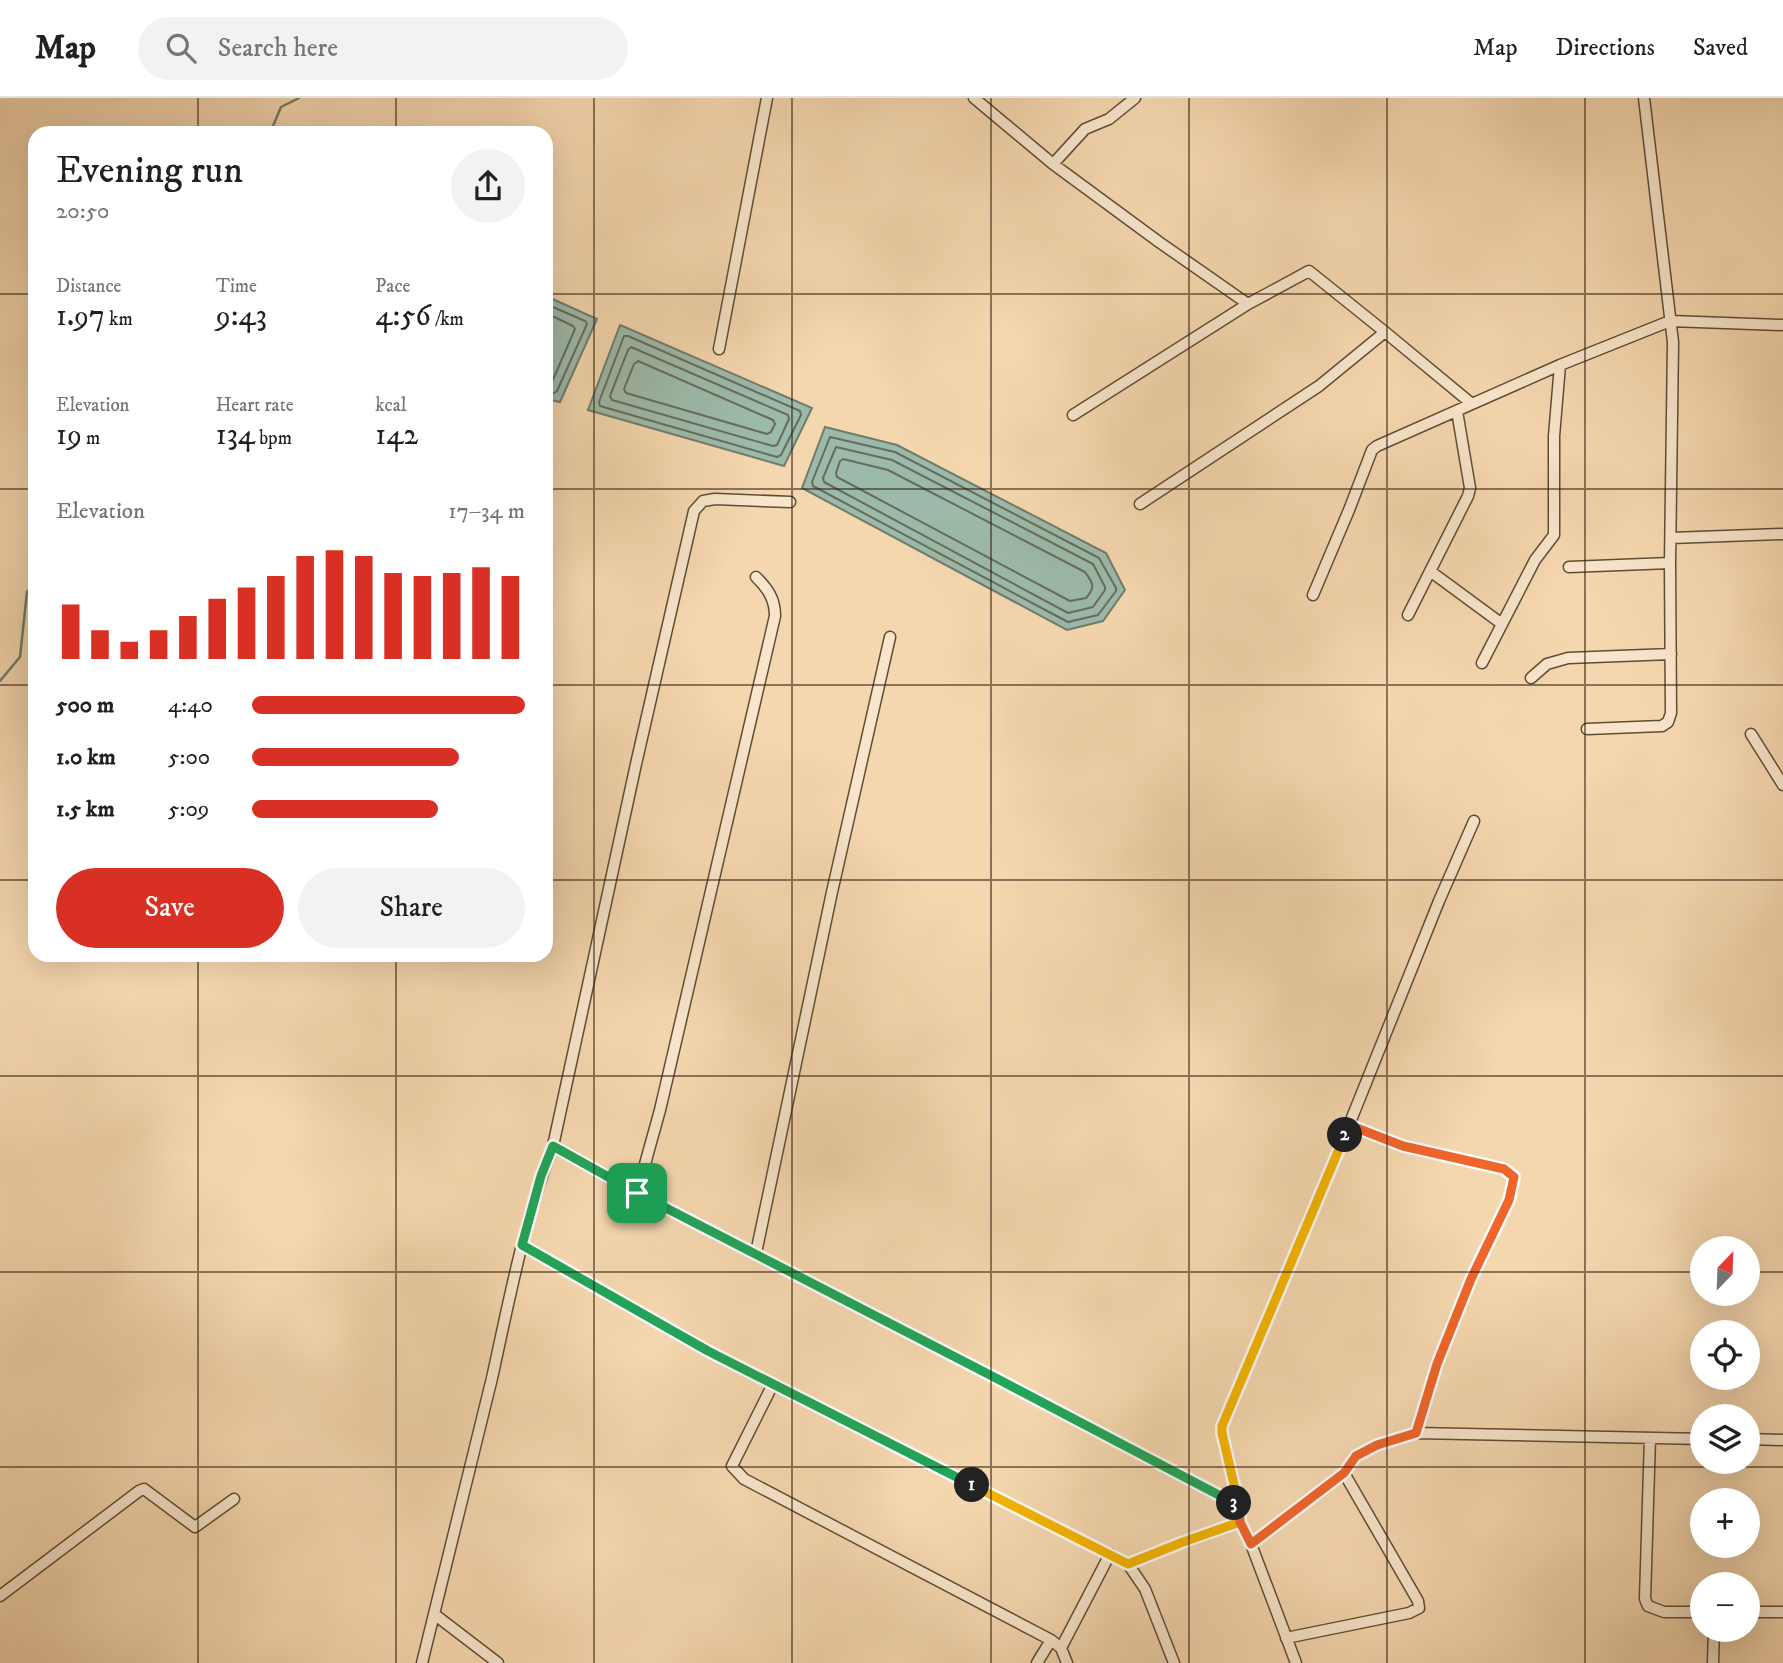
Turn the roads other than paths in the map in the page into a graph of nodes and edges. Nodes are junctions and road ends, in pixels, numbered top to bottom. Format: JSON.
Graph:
{"nodes":[{"id":1,"x":767,"y":98,"type":"edge"},
{"id":2,"x":974,"y":98,"type":"edge"},
{"id":3,"x":1135,"y":98,"type":"edge"},
{"id":4,"x":1644,"y":98,"type":"edge"},
{"id":5,"x":1053,"y":164,"type":"junction"},
{"id":6,"x":1248,"y":304,"type":"junction"},
{"id":7,"x":1670,"y":321,"type":"junction"},
{"id":8,"x":1783,"y":325,"type":"edge"},
{"id":9,"x":1385,"y":332,"type":"junction"},
{"id":10,"x":719,"y":349,"type":"dead end"},
{"id":11,"x":1560,"y":365,"type":"junction"},
{"id":12,"x":1472,"y":404,"type":"junction"},
{"id":13,"x":1457,"y":411,"type":"junction"},
{"id":14,"x":1073,"y":415,"type":"dead end"},
{"id":15,"x":790,"y":502,"type":"dead end"},
{"id":16,"x":1140,"y":504,"type":"dead end"},
{"id":17,"x":1783,"y":534,"type":"edge"},
{"id":18,"x":1671,"y":538,"type":"junction"},
{"id":19,"x":1670,"y":563,"type":"junction"},
{"id":20,"x":1569,"y":567,"type":"dead end"},
{"id":21,"x":1430,"y":571,"type":"junction"},
{"id":22,"x":757,"y":577,"type":"dead end"},
{"id":23,"x":1313,"y":595,"type":"dead end"},
{"id":24,"x":1408,"y":615,"type":"dead end"},
{"id":25,"x":1502,"y":624,"type":"junction"},
{"id":26,"x":890,"y":637,"type":"dead end"},
{"id":27,"x":1671,"y":654,"type":"junction"},
{"id":28,"x":1482,"y":663,"type":"dead end"},
{"id":29,"x":1531,"y":678,"type":"dead end"},
{"id":30,"x":1587,"y":729,"type":"dead end"},
{"id":31,"x":1751,"y":734,"type":"dead end"},
{"id":32,"x":1783,"y":785,"type":"edge"},
{"id":33,"x":1474,"y":821,"type":"dead end"},
{"id":34,"x":1349,"y":1125,"type":"junction"},
{"id":35,"x":553,"y":1146,"type":"junction"},
{"id":36,"x":637,"y":1193,"type":"junction"},
{"id":37,"x":522,"y":1245,"type":"junction"},
{"id":38,"x":756,"y":1253,"type":"junction"},
{"id":39,"x":773,"y":1384,"type":"junction"},
{"id":40,"x":1416,"y":1433,"type":"junction"},
{"id":41,"x":1650,"y":1438,"type":"junction"},
{"id":42,"x":1690,"y":1438,"type":"edge"},
{"id":43,"x":1760,"y":1439,"type":"edge"},
{"id":44,"x":1783,"y":1440,"type":"edge"},
{"id":45,"x":1344,"y":1473,"type":"junction"},
{"id":46,"x":234,"y":1499,"type":"dead end"},
{"id":47,"x":1239,"y":1506,"type":"junction"},
{"id":48,"x":1240,"y":1522,"type":"junction"},
{"id":49,"x":1251,"y":1544,"type":"junction"},
{"id":50,"x":1110,"y":1554,"type":"junction"},
{"id":51,"x":1128,"y":1564,"type":"junction"},
{"id":52,"x":0,"y":1596,"type":"edge"},
{"id":53,"x":1690,"y":1612,"type":"edge"},
{"id":54,"x":1760,"y":1612,"type":"edge"},
{"id":55,"x":1783,"y":1612,"type":"edge"},
{"id":56,"x":434,"y":1615,"type":"junction"},
{"id":57,"x":1286,"y":1638,"type":"junction"},
{"id":58,"x":1051,"y":1640,"type":"junction"},
{"id":59,"x":1714,"y":1642,"type":"edge"},
{"id":60,"x":1061,"y":1648,"type":"junction"},
{"id":61,"x":422,"y":1663,"type":"edge"},
{"id":62,"x":498,"y":1663,"type":"edge"},
{"id":63,"x":1037,"y":1663,"type":"edge"},
{"id":64,"x":1067,"y":1663,"type":"edge"},
{"id":65,"x":1174,"y":1663,"type":"edge"},
{"id":66,"x":1296,"y":1663,"type":"edge"},
{"id":67,"x":1713,"y":1663,"type":"edge"}],
"edges":[{"from":1,"to":10,"type":"street"},
{"from":2,"to":5,"type":"street"},
{"from":3,"to":5,"type":"street"},
{"from":4,"to":7,"type":"street"},
{"from":5,"to":6,"type":"street"},
{"from":6,"to":9,"type":"street"},
{"from":6,"to":14,"type":"street"},
{"from":7,"to":8,"type":"street"},
{"from":7,"to":11,"type":"street"},
{"from":7,"to":18,"type":"street"},
{"from":9,"to":12,"type":"street"},
{"from":9,"to":16,"type":"street"},
{"from":11,"to":12,"type":"street"},
{"from":11,"to":25,"type":"street"},
{"from":12,"to":13,"type":"street"},
{"from":13,"to":21,"type":"street"},
{"from":13,"to":23,"type":"street"},
{"from":15,"to":35,"type":"street"},
{"from":17,"to":18,"type":"street"},
{"from":18,"to":19,"type":"street"},
{"from":19,"to":20,"type":"street"},
{"from":19,"to":27,"type":"street"},
{"from":21,"to":24,"type":"street"},
{"from":21,"to":25,"type":"street"},
{"from":22,"to":36,"type":"street"},
{"from":25,"to":28,"type":"street"},
{"from":26,"to":38,"type":"street"},
{"from":27,"to":29,"type":"street"},
{"from":27,"to":30,"type":"street"},
{"from":31,"to":32,"type":"street"},
{"from":33,"to":34,"type":"street"},
{"from":34,"to":40,"type":"street"},
{"from":34,"to":47,"type":"street"},
{"from":35,"to":36,"type":"street"},
{"from":35,"to":37,"type":"street"},
{"from":36,"to":38,"type":"street"},
{"from":37,"to":39,"type":"street"},
{"from":37,"to":56,"type":"street"},
{"from":38,"to":47,"type":"street"},
{"from":39,"to":50,"type":"street"},
{"from":39,"to":58,"type":"street"},
{"from":40,"to":41,"type":"street"},
{"from":40,"to":45,"type":"street"},
{"from":41,"to":42,"type":"street"},
{"from":41,"to":53,"type":"street"},
{"from":43,"to":44,"type":"street"},
{"from":45,"to":49,"type":"street"},
{"from":45,"to":57,"type":"street"},
{"from":46,"to":52,"type":"street"},
{"from":47,"to":48,"type":"street"},
{"from":48,"to":49,"type":"street"},
{"from":48,"to":51,"type":"street"},
{"from":49,"to":57,"type":"street"},
{"from":50,"to":51,"type":"street"},
{"from":50,"to":60,"type":"street"},
{"from":51,"to":65,"type":"street"},
{"from":54,"to":55,"type":"street"},
{"from":56,"to":61,"type":"street"},
{"from":56,"to":62,"type":"street"},
{"from":57,"to":66,"type":"street"},
{"from":58,"to":60,"type":"street"},
{"from":58,"to":63,"type":"street"},
{"from":59,"to":67,"type":"street"},
{"from":60,"to":64,"type":"street"}]}
